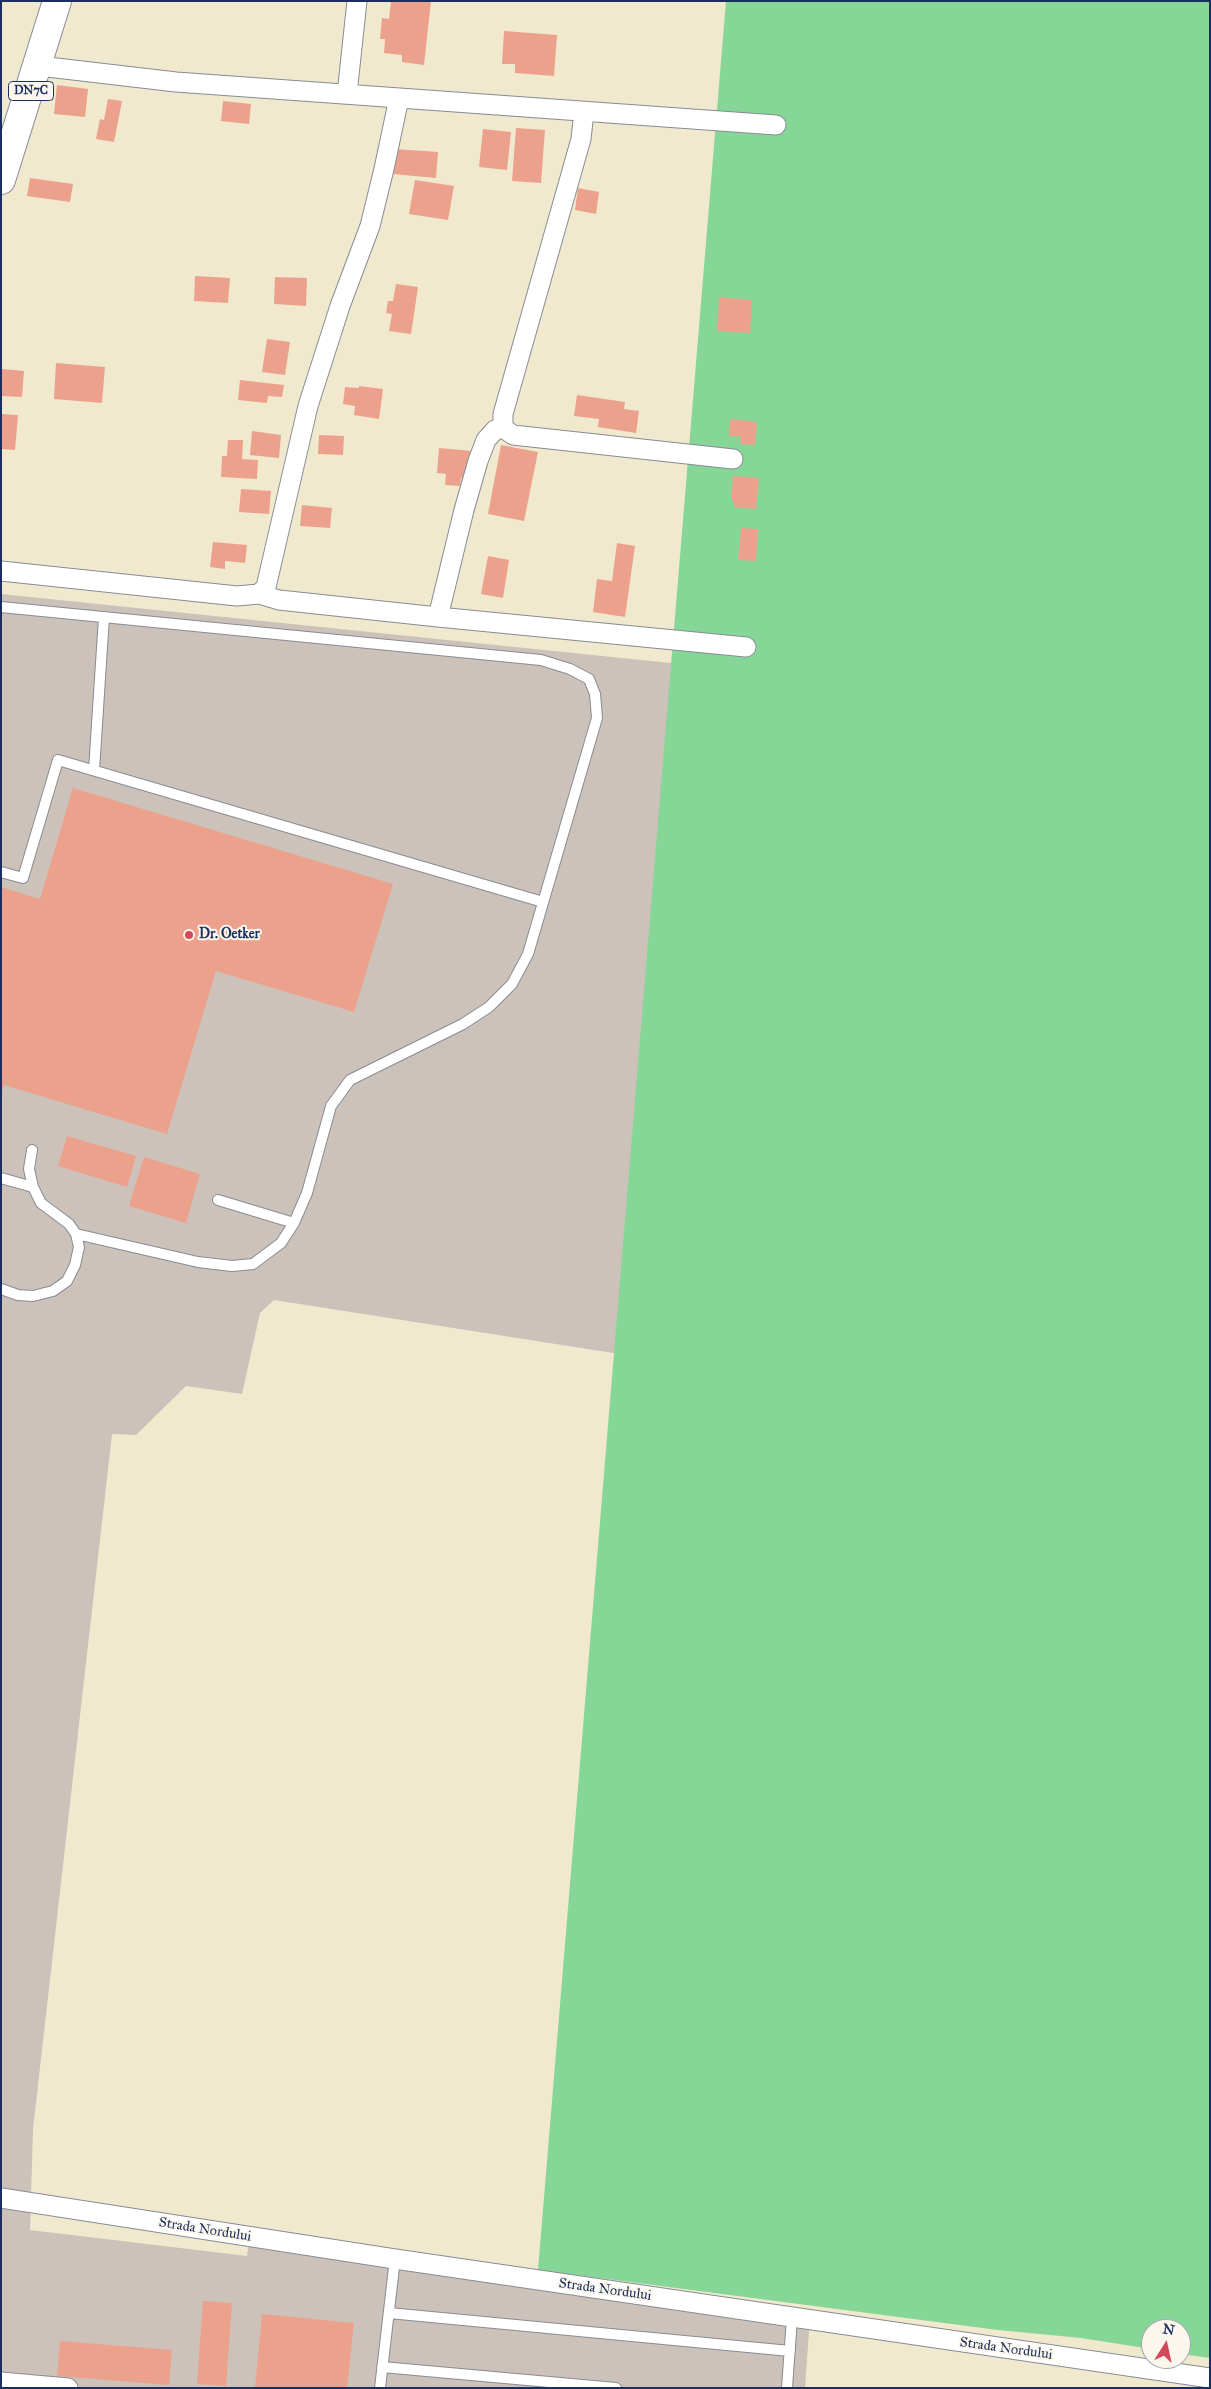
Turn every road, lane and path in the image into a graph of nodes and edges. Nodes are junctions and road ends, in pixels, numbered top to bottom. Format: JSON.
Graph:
{"nodes":[{"id":1,"x":58,"y":1,"type":"edge"},
{"id":2,"x":357,"y":1,"type":"edge"},
{"id":3,"x":39,"y":66,"type":"junction"},
{"id":4,"x":347,"y":94,"type":"junction"},
{"id":5,"x":399,"y":98,"type":"junction"},
{"id":6,"x":584,"y":112,"type":"junction"},
{"id":7,"x":776,"y":125,"type":"dead end"},
{"id":8,"x":1,"y":180,"type":"edge"},
{"id":9,"x":503,"y":428,"type":"junction"},
{"id":10,"x":733,"y":459,"type":"dead end"},
{"id":11,"x":1,"y":571,"type":"edge"},
{"id":12,"x":259,"y":594,"type":"junction"},
{"id":13,"x":1,"y":607,"type":"edge"},
{"id":14,"x":104,"y":617,"type":"junction"},
{"id":15,"x":438,"y":617,"type":"junction"},
{"id":16,"x":746,"y":647,"type":"dead end"},
{"id":17,"x":94,"y":770,"type":"junction"},
{"id":18,"x":1,"y":872,"type":"edge"},
{"id":19,"x":543,"y":902,"type":"junction"},
{"id":20,"x":32,"y":1150,"type":"dead end"},
{"id":21,"x":1,"y":1178,"type":"edge"},
{"id":22,"x":33,"y":1187,"type":"junction"},
{"id":23,"x":218,"y":1200,"type":"dead end"},
{"id":24,"x":294,"y":1222,"type":"junction"},
{"id":25,"x":76,"y":1234,"type":"junction"},
{"id":26,"x":1,"y":1289,"type":"edge"},
{"id":27,"x":1,"y":2198,"type":"edge"},
{"id":28,"x":395,"y":2259,"type":"junction"},
{"id":29,"x":389,"y":2313,"type":"junction"},
{"id":30,"x":792,"y":2318,"type":"junction"},
{"id":31,"x":790,"y":2351,"type":"junction"},
{"id":32,"x":382,"y":2367,"type":"junction"},
{"id":33,"x":1210,"y":2378,"type":"edge"},
{"id":34,"x":1,"y":2382,"type":"edge"},
{"id":35,"x":68,"y":2388,"type":"edge"},
{"id":36,"x":380,"y":2388,"type":"edge"},
{"id":37,"x":616,"y":2388,"type":"edge"},
{"id":38,"x":787,"y":2388,"type":"edge"}],
"edges":[{"from":1,"to":3,"type":"main road","number":"DN7C"},
{"from":2,"to":4,"type":"street"},
{"from":3,"to":4,"type":"street"},
{"from":3,"to":8,"type":"main road","number":"DN7C"},
{"from":4,"to":5,"type":"street"},
{"from":5,"to":6,"type":"street"},
{"from":5,"to":12,"type":"street"},
{"from":6,"to":7,"type":"street"},
{"from":6,"to":9,"type":"street"},
{"from":9,"to":10,"type":"street"},
{"from":9,"to":15,"type":"street"},
{"from":11,"to":12,"type":"street"},
{"from":12,"to":15,"type":"street"},
{"from":13,"to":14,"type":"lane"},
{"from":14,"to":17,"type":"lane"},
{"from":14,"to":19,"type":"lane"},
{"from":15,"to":16,"type":"street"},
{"from":17,"to":18,"type":"lane"},
{"from":17,"to":19,"type":"lane"},
{"from":19,"to":24,"type":"lane"},
{"from":20,"to":22,"type":"lane"},
{"from":21,"to":22,"type":"lane"},
{"from":22,"to":25,"type":"lane"},
{"from":23,"to":24,"type":"lane"},
{"from":24,"to":25,"type":"lane"},
{"from":25,"to":26,"type":"lane"},
{"from":27,"to":28,"type":"street","name":"Strada Nordului"},
{"from":28,"to":29,"type":"lane"},
{"from":28,"to":30,"type":"street","name":"Strada Nordului"},
{"from":29,"to":31,"type":"lane"},
{"from":29,"to":32,"type":"lane"},
{"from":30,"to":31,"type":"lane"},
{"from":30,"to":33,"type":"street","name":"Strada Nordului"},
{"from":31,"to":38,"type":"lane"},
{"from":32,"to":36,"type":"lane"},
{"from":32,"to":37,"type":"lane"},
{"from":34,"to":35,"type":"street"}]}
